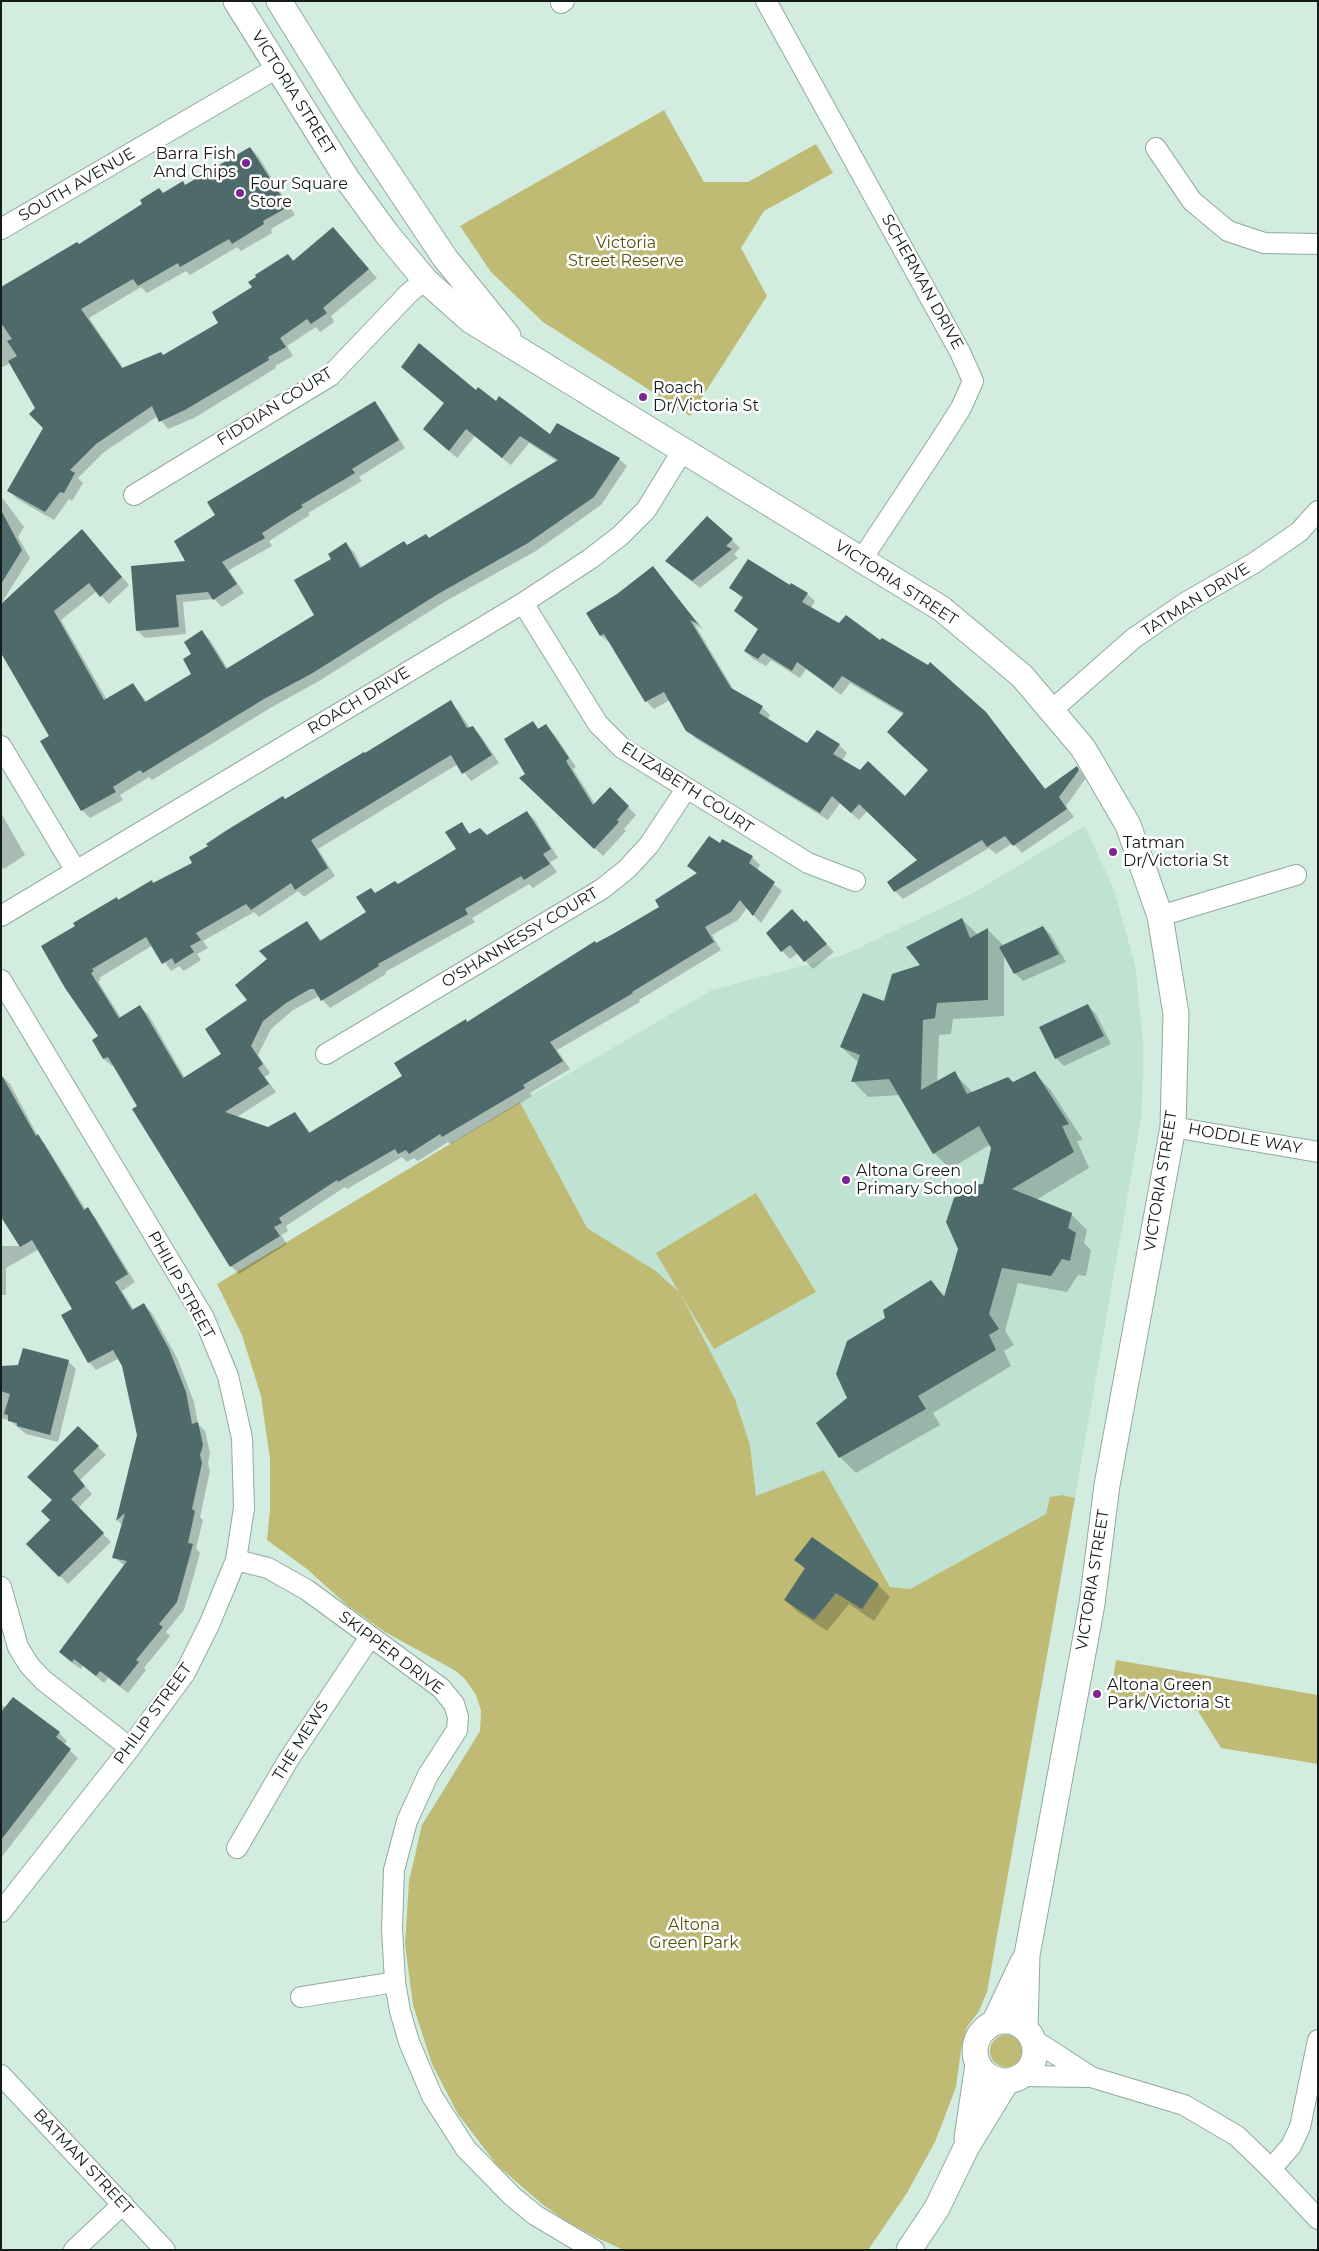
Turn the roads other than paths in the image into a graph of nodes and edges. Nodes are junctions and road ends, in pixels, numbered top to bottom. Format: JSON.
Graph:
{"nodes":[{"id":1,"x":236,"y":1,"type":"edge"},
{"id":2,"x":279,"y":1,"type":"edge"},
{"id":3,"x":766,"y":1,"type":"edge"},
{"id":4,"x":307,"y":47,"type":"junction"},
{"id":5,"x":277,"y":68,"type":"junction"},
{"id":6,"x":1156,"y":148,"type":"dead end"},
{"id":7,"x":2,"y":228,"type":"edge"},
{"id":8,"x":1318,"y":244,"type":"edge"},
{"id":9,"x":444,"y":258,"type":"junction"},
{"id":10,"x":425,"y":280,"type":"junction"},
{"id":11,"x":521,"y":351,"type":"junction"},
{"id":12,"x":684,"y":450,"type":"junction"},
{"id":13,"x":134,"y":495,"type":"dead end"},
{"id":14,"x":1318,"y":511,"type":"edge"},
{"id":15,"x":862,"y":559,"type":"junction"},
{"id":16,"x":523,"y":603,"type":"junction"},
{"id":17,"x":1052,"y":710,"type":"junction"},
{"id":18,"x":1,"y":746,"type":"edge"},
{"id":19,"x":686,"y":789,"type":"junction"},
{"id":20,"x":76,"y":871,"type":"junction"},
{"id":21,"x":1296,"y":876,"type":"dead end"},
{"id":22,"x":855,"y":881,"type":"dead end"},
{"id":23,"x":1,"y":916,"type":"edge"},
{"id":24,"x":1160,"y":916,"type":"junction"},
{"id":25,"x":1,"y":980,"type":"edge"},
{"id":26,"x":326,"y":1054,"type":"dead end"},
{"id":27,"x":1173,"y":1127,"type":"junction"},
{"id":28,"x":1318,"y":1152,"type":"edge"},
{"id":29,"x":236,"y":1560,"type":"junction"},
{"id":30,"x":1,"y":1587,"type":"edge"},
{"id":31,"x":370,"y":1637,"type":"junction"},
{"id":32,"x":130,"y":1748,"type":"junction"},
{"id":33,"x":237,"y":1848,"type":"dead end"},
{"id":34,"x":1,"y":1912,"type":"edge"},
{"id":35,"x":1027,"y":1955,"type":"junction"},
{"id":36,"x":395,"y":1982,"type":"junction"},
{"id":37,"x":301,"y":1997,"type":"dead end"},
{"id":38,"x":994,"y":2023,"type":"junction"},
{"id":39,"x":1029,"y":2034,"type":"junction"},
{"id":40,"x":1318,"y":2040,"type":"edge"},
{"id":41,"x":978,"y":2064,"type":"junction"},
{"id":42,"x":1,"y":2075,"type":"edge"},
{"id":43,"x":1091,"y":2077,"type":"junction"},
{"id":44,"x":1015,"y":2078,"type":"junction"},
{"id":45,"x":966,"y":2148,"type":"junction"},
{"id":46,"x":1272,"y":2169,"type":"junction"},
{"id":47,"x":123,"y":2204,"type":"junction"},
{"id":48,"x":1318,"y":2220,"type":"edge"},
{"id":49,"x":74,"y":2250,"type":"edge"},
{"id":50,"x":165,"y":2250,"type":"edge"},
{"id":51,"x":594,"y":2250,"type":"edge"},
{"id":52,"x":909,"y":2250,"type":"edge"}],
"edges":[{"from":1,"to":5,"type":"street","name":"VICTORIA STREET"},
{"from":2,"to":4,"type":"street","name":"VICTORIA STREET"},
{"from":3,"to":15,"type":"street","name":"SCHERMAN DRIVE"},
{"from":4,"to":5,"type":"street","name":"SOUTH AVENUE"},
{"from":4,"to":9,"type":"street","name":"VICTORIA STREET"},
{"from":5,"to":7,"type":"street","name":"SOUTH AVENUE"},
{"from":5,"to":10,"type":"street","name":"VICTORIA STREET"},
{"from":6,"to":8,"type":"street"},
{"from":9,"to":10,"type":"street","name":"FIDDIAN COURT"},
{"from":9,"to":11,"type":"street","name":"VICTORIA STREET"},
{"from":10,"to":11,"type":"street","name":"VICTORIA STREET"},
{"from":10,"to":13,"type":"street","name":"FIDDIAN COURT"},
{"from":11,"to":12,"type":"street","name":"VICTORIA STREET"},
{"from":12,"to":15,"type":"street","name":"VICTORIA STREET"},
{"from":12,"to":16,"type":"street","name":"ROACH DRIVE"},
{"from":14,"to":17,"type":"street","name":"TATMAN DRIVE"},
{"from":15,"to":17,"type":"street","name":"VICTORIA STREET"},
{"from":16,"to":19,"type":"street","name":"ELIZABETH COURT"},
{"from":16,"to":20,"type":"street","name":"ROACH DRIVE"},
{"from":17,"to":24,"type":"street","name":"VICTORIA STREET"},
{"from":18,"to":20,"type":"street"},
{"from":19,"to":22,"type":"street","name":"ELIZABETH COURT"},
{"from":19,"to":26,"type":"street","name":"O'SHANNESSY COURT"},
{"from":20,"to":23,"type":"street","name":"ROACH DRIVE"},
{"from":21,"to":24,"type":"street"},
{"from":24,"to":27,"type":"street","name":"VICTORIA STREET"},
{"from":25,"to":29,"type":"street","name":"PHILIP STREET"},
{"from":27,"to":28,"type":"street","name":"HODDLE WAY"},
{"from":27,"to":35,"type":"street","name":"VICTORIA STREET"},
{"from":29,"to":31,"type":"street","name":"SKIPPER DRIVE"},
{"from":29,"to":32,"type":"street","name":"PHILIP STREET"},
{"from":30,"to":32,"type":"street"},
{"from":31,"to":33,"type":"street","name":"THE MEWS"},
{"from":31,"to":36,"type":"street","name":"SKIPPER DRIVE"},
{"from":32,"to":34,"type":"street","name":"PHILIP STREET"},
{"from":35,"to":38,"type":"street","name":"VICTORIA STREET"},
{"from":35,"to":39,"type":"street","name":"VICTORIA STREET"},
{"from":36,"to":37,"type":"street"},
{"from":36,"to":51,"type":"street","name":"SKIPPER DRIVE"},
{"from":38,"to":39,"type":"street"},
{"from":38,"to":41,"type":"street"},
{"from":39,"to":43,"type":"street"},
{"from":39,"to":44,"type":"street"},
{"from":40,"to":46,"type":"street"},
{"from":41,"to":44,"type":"street"},
{"from":41,"to":45,"type":"street"},
{"from":42,"to":47,"type":"street","name":"BATMAN STREET"},
{"from":43,"to":44,"type":"street"},
{"from":43,"to":46,"type":"street"},
{"from":44,"to":45,"type":"street"},
{"from":45,"to":52,"type":"street"},
{"from":46,"to":48,"type":"street"},
{"from":47,"to":49,"type":"street"},
{"from":47,"to":50,"type":"street","name":"BATMAN STREET"}]}
